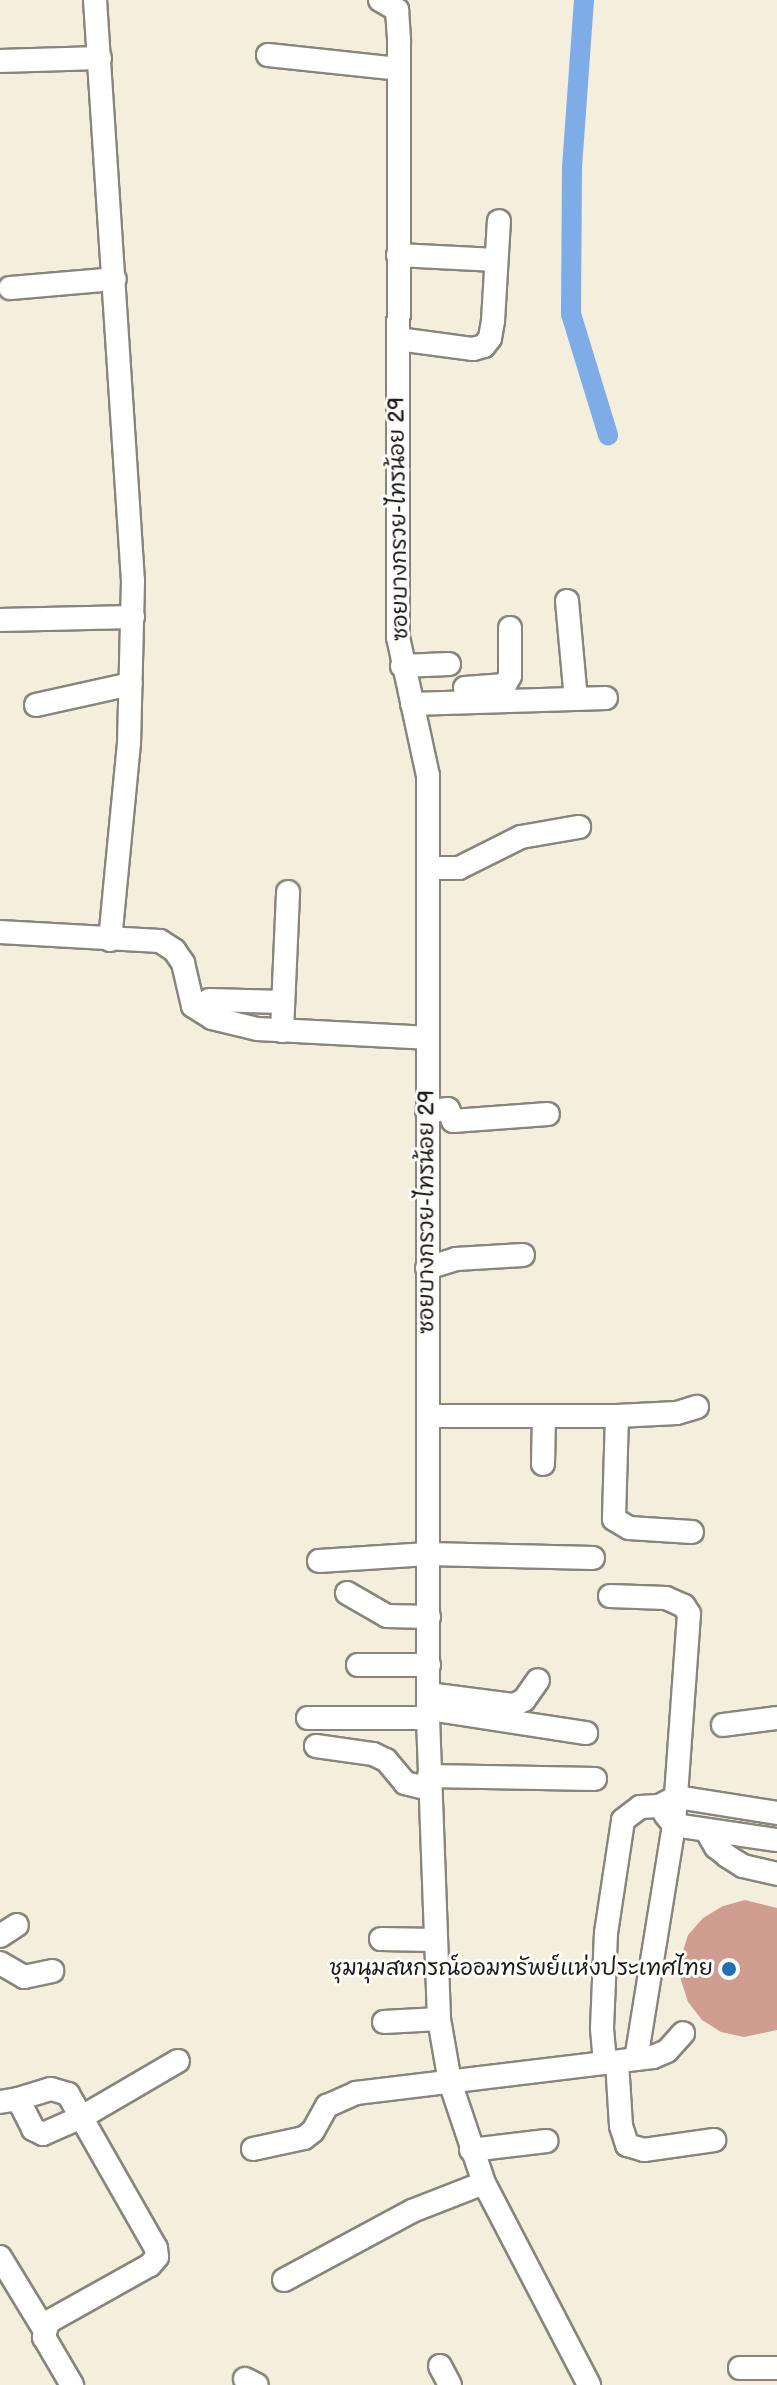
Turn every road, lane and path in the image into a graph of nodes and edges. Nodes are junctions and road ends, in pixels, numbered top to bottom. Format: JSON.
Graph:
{"nodes":[{"id":1,"x":95,"y":0,"type":"edge"},
{"id":2,"x":388,"y":5,"type":"edge"},
{"id":3,"x":268,"y":55,"type":"dead end"},
{"id":4,"x":100,"y":58,"type":"junction"},
{"id":5,"x":0,"y":61,"type":"edge"},
{"id":6,"x":398,"y":69,"type":"junction"},
{"id":7,"x":499,"y":221,"type":"dead end"},
{"id":8,"x":398,"y":255,"type":"junction"},
{"id":9,"x":496,"y":260,"type":"junction"},
{"id":10,"x":115,"y":279,"type":"junction"},
{"id":11,"x":10,"y":288,"type":"dead end"},
{"id":12,"x":398,"y":339,"type":"junction"},
{"id":13,"x":567,"y":601,"type":"dead end"},
{"id":14,"x":133,"y":617,"type":"junction"},
{"id":15,"x":0,"y":620,"type":"edge"},
{"id":16,"x":510,"y":628,"type":"dead end"},
{"id":17,"x":449,"y":664,"type":"dead end"},
{"id":18,"x":402,"y":666,"type":"junction"},
{"id":19,"x":131,"y":684,"type":"junction"},
{"id":20,"x":410,"y":698,"type":"junction"},
{"id":21,"x":606,"y":698,"type":"dead end"},
{"id":22,"x":576,"y":699,"type":"junction"},
{"id":23,"x":36,"y":705,"type":"dead end"},
{"id":24,"x":579,"y":827,"type":"dead end"},
{"id":25,"x":428,"y":868,"type":"junction"},
{"id":26,"x":288,"y":892,"type":"dead end"},
{"id":27,"x":0,"y":932,"type":"edge"},
{"id":28,"x":110,"y":940,"type":"junction"},
{"id":29,"x":209,"y":1000,"type":"dead end"},
{"id":30,"x":283,"y":1002,"type":"junction"},
{"id":31,"x":282,"y":1031,"type":"junction"},
{"id":32,"x":426,"y":1038,"type":"junction"},
{"id":33,"x":427,"y":1111,"type":"junction"},
{"id":34,"x":548,"y":1114,"type":"dead end"},
{"id":35,"x":523,"y":1255,"type":"dead end"},
{"id":36,"x":427,"y":1268,"type":"junction"},
{"id":37,"x":697,"y":1407,"type":"dead end"},
{"id":38,"x":429,"y":1416,"type":"junction"},
{"id":39,"x":544,"y":1416,"type":"junction"},
{"id":40,"x":617,"y":1416,"type":"junction"},
{"id":41,"x":543,"y":1464,"type":"dead end"},
{"id":42,"x":692,"y":1532,"type":"dead end"},
{"id":43,"x":428,"y":1554,"type":"junction"},
{"id":44,"x":593,"y":1558,"type":"dead end"},
{"id":45,"x":319,"y":1561,"type":"dead end"},
{"id":46,"x":347,"y":1593,"type":"dead end"},
{"id":47,"x":610,"y":1596,"type":"dead end"},
{"id":48,"x":429,"y":1617,"type":"junction"},
{"id":49,"x":358,"y":1665,"type":"dead end"},
{"id":50,"x":429,"y":1665,"type":"junction"},
{"id":51,"x":538,"y":1680,"type":"dead end"},
{"id":52,"x":428,"y":1707,"type":"junction"},
{"id":53,"x":308,"y":1718,"type":"dead end"},
{"id":54,"x":777,"y":1718,"type":"edge"},
{"id":55,"x":723,"y":1725,"type":"dead end"},
{"id":56,"x":586,"y":1733,"type":"dead end"},
{"id":57,"x":316,"y":1746,"type":"dead end"},
{"id":58,"x":595,"y":1779,"type":"dead end"},
{"id":59,"x":429,"y":1783,"type":"junction"},
{"id":60,"x":668,"y":1802,"type":"junction"},
{"id":61,"x":777,"y":1813,"type":"edge"},
{"id":62,"x":674,"y":1825,"type":"junction"},
{"id":63,"x":706,"y":1830,"type":"junction"},
{"id":64,"x":777,"y":1840,"type":"edge"},
{"id":65,"x":777,"y":1874,"type":"edge"},
{"id":66,"x":381,"y":1939,"type":"dead end"},
{"id":67,"x":434,"y":1940,"type":"junction"},
{"id":68,"x":0,"y":1963,"type":"edge"},
{"id":69,"x":52,"y":1971,"type":"dead end"},
{"id":70,"x":439,"y":2019,"type":"junction"},
{"id":71,"x":384,"y":2022,"type":"dead end"},
{"id":72,"x":683,"y":2033,"type":"dead end"},
{"id":73,"x":178,"y":2061,"type":"dead end"},
{"id":74,"x":619,"y":2062,"type":"junction"},
{"id":75,"x":450,"y":2082,"type":"junction"},
{"id":76,"x":9,"y":2100,"type":"edge"},
{"id":77,"x":82,"y":2117,"type":"junction"},
{"id":78,"x":714,"y":2140,"type":"dead end"},
{"id":79,"x":546,"y":2141,"type":"dead end"},
{"id":80,"x":253,"y":2149,"type":"dead end"},
{"id":81,"x":471,"y":2150,"type":"junction"},
{"id":82,"x":484,"y":2183,"type":"junction"},
{"id":83,"x":0,"y":2257,"type":"edge"},
{"id":84,"x":284,"y":2280,"type":"dead end"},
{"id":85,"x":44,"y":2329,"type":"junction"},
{"id":86,"x":740,"y":2368,"type":"dead end"},
{"id":87,"x":777,"y":2368,"type":"edge"},
{"id":88,"x":72,"y":2385,"type":"edge"},
{"id":89,"x":589,"y":2385,"type":"edge"}],
"edges":[{"from":1,"to":4,"type":"street"},
{"from":2,"to":6,"type":"street","name":"ซอยบางกรวย-ไทรน้อย 29"},
{"from":3,"to":6,"type":"street"},
{"from":4,"to":5,"type":"street"},
{"from":4,"to":10,"type":"street"},
{"from":6,"to":8,"type":"street","name":"ซอยบางกรวย-ไทรน้อย 29"},
{"from":7,"to":9,"type":"street"},
{"from":8,"to":9,"type":"street"},
{"from":8,"to":12,"type":"street","name":"ซอยบางกรวย-ไทรน้อย 29"},
{"from":9,"to":12,"type":"street"},
{"from":10,"to":11,"type":"street"},
{"from":10,"to":14,"type":"street"},
{"from":12,"to":18,"type":"street","name":"ซอยบางกรวย-ไทรน้อย 29"},
{"from":13,"to":22,"type":"street"},
{"from":14,"to":15,"type":"street"},
{"from":14,"to":19,"type":"street"},
{"from":16,"to":20,"type":"street"},
{"from":17,"to":18,"type":"street"},
{"from":18,"to":20,"type":"street","name":"ซอยบางกรวย-ไทรน้อย 29"},
{"from":19,"to":23,"type":"street"},
{"from":19,"to":28,"type":"street"},
{"from":20,"to":22,"type":"street"},
{"from":20,"to":25,"type":"street","name":"ซอยบางกรวย-ไทรน้อย 29"},
{"from":21,"to":22,"type":"street"},
{"from":24,"to":25,"type":"street"},
{"from":25,"to":32,"type":"street","name":"ซอยบางกรวย-ไทรน้อย 29"},
{"from":26,"to":30,"type":"street"},
{"from":27,"to":28,"type":"street"},
{"from":28,"to":31,"type":"street"},
{"from":29,"to":30,"type":"street"},
{"from":30,"to":31,"type":"street"},
{"from":31,"to":32,"type":"street"},
{"from":32,"to":33,"type":"street","name":"ซอยบางกรวย-ไทรน้อย 29"},
{"from":33,"to":34,"type":"street"},
{"from":33,"to":36,"type":"street","name":"ซอยบางกรวย-ไทรน้อย 29"},
{"from":35,"to":36,"type":"street"},
{"from":36,"to":38,"type":"street","name":"ซอยบางกรวย-ไทรน้อย 29"},
{"from":37,"to":40,"type":"street"},
{"from":38,"to":39,"type":"street"},
{"from":38,"to":43,"type":"street","name":"ซอยบางกรวย-ไทรน้อย 29"},
{"from":39,"to":40,"type":"street"},
{"from":39,"to":41,"type":"street"},
{"from":40,"to":42,"type":"street"},
{"from":43,"to":44,"type":"street"},
{"from":43,"to":45,"type":"street"},
{"from":43,"to":48,"type":"street","name":"ซอยบางกรวย-ไทรน้อย 29"},
{"from":46,"to":48,"type":"street"},
{"from":47,"to":60,"type":"street"},
{"from":48,"to":50,"type":"street","name":"ซอยบางกรวย-ไทรน้อย 29"},
{"from":49,"to":50,"type":"street"},
{"from":50,"to":52,"type":"street","name":"ซอยบางกรวย-ไทรน้อย 29"},
{"from":51,"to":52,"type":"street"},
{"from":52,"to":53,"type":"street"},
{"from":52,"to":56,"type":"street"},
{"from":52,"to":59,"type":"street","name":"ซอยบางกรวย-ไทรน้อย 29"},
{"from":54,"to":55,"type":"street"},
{"from":57,"to":59,"type":"street"},
{"from":58,"to":59,"type":"street"},
{"from":59,"to":67,"type":"street","name":"ซอยบางกรวย-ไทรน้อย 29"},
{"from":60,"to":61,"type":"street"},
{"from":60,"to":62,"type":"street"},
{"from":60,"to":74,"type":"street"},
{"from":62,"to":63,"type":"street"},
{"from":62,"to":74,"type":"street"},
{"from":63,"to":64,"type":"street"},
{"from":63,"to":65,"type":"street"},
{"from":66,"to":67,"type":"street"},
{"from":67,"to":70,"type":"street","name":"ซอยบางกรวย-ไทรน้อย 29"},
{"from":68,"to":69,"type":"street"},
{"from":70,"to":71,"type":"street"},
{"from":70,"to":75,"type":"street","name":"ซอยบางกรวย-ไทรน้อย 29"},
{"from":72,"to":74,"type":"street"},
{"from":73,"to":77,"type":"street"},
{"from":74,"to":75,"type":"street"},
{"from":74,"to":78,"type":"street"},
{"from":75,"to":80,"type":"street"},
{"from":75,"to":81,"type":"street","name":"ซอยบางกรวย-ไทรน้อย 29"},
{"from":76,"to":77,"type":"street"},
{"from":76,"to":77,"type":"street"},
{"from":77,"to":85,"type":"street"},
{"from":79,"to":81,"type":"street"},
{"from":81,"to":82,"type":"street","name":"ซอยบางกรวย-ไทรน้อย 29"},
{"from":82,"to":84,"type":"street"},
{"from":82,"to":89,"type":"street","name":"ซอยบางกรวย-ไทรน้อย 29"},
{"from":83,"to":85,"type":"street"},
{"from":85,"to":88,"type":"street"},
{"from":86,"to":87,"type":"street"}]}
